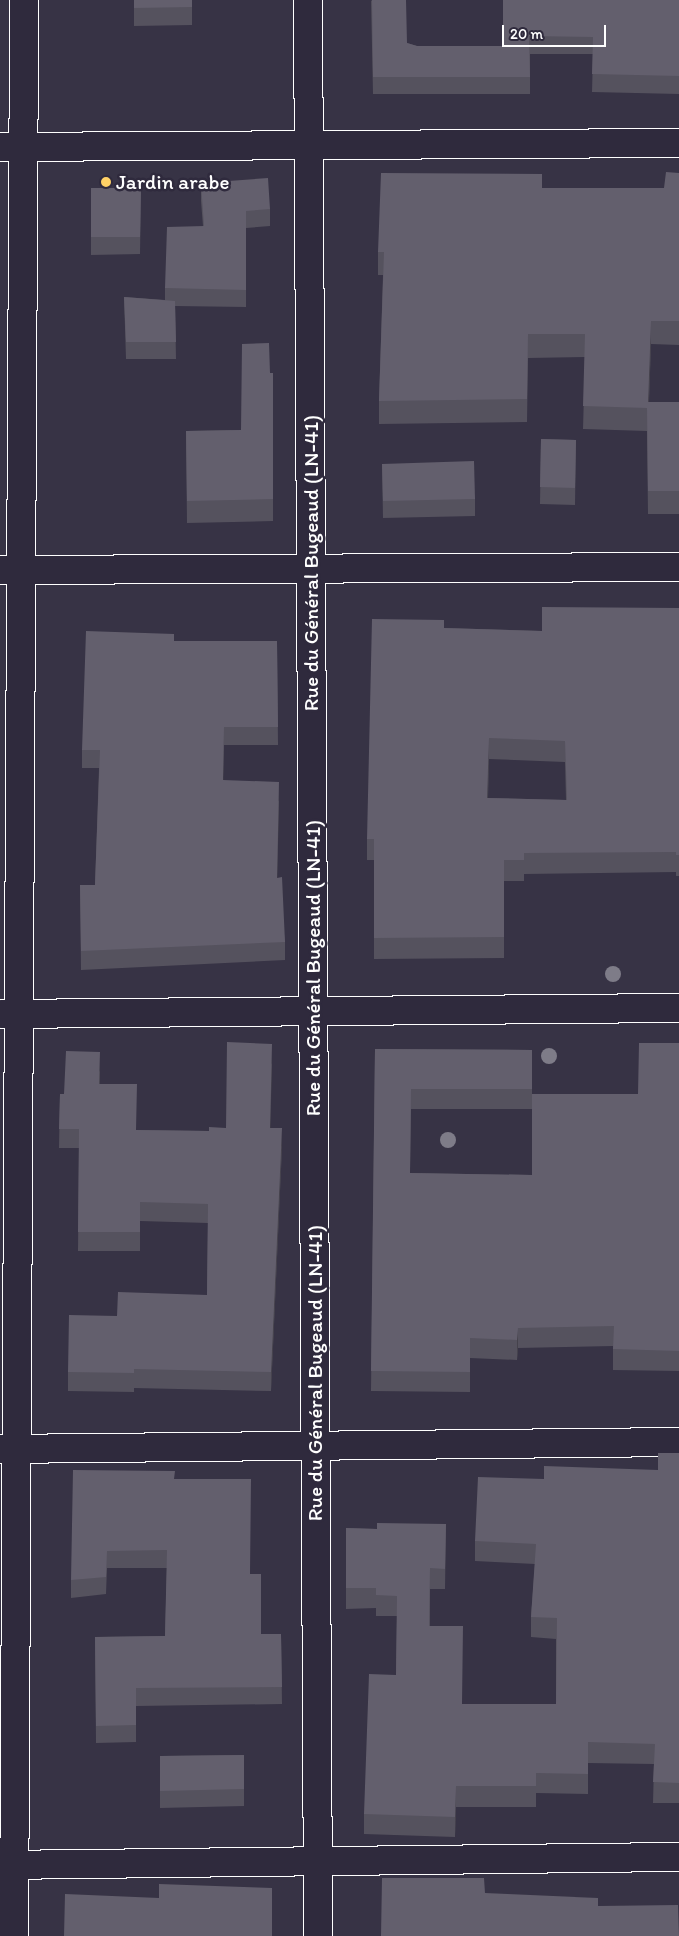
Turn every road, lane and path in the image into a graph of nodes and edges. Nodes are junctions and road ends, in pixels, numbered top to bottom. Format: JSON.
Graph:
{"nodes":[{"id":1,"x":24,"y":0,"type":"edge"},
{"id":2,"x":308,"y":0,"type":"edge"},
{"id":3,"x":679,"y":143,"type":"edge"},
{"id":4,"x":309,"y":145,"type":"junction"},
{"id":5,"x":12,"y":147,"type":"edge"},
{"id":6,"x":679,"y":568,"type":"edge"},
{"id":7,"x":311,"y":569,"type":"junction"},
{"id":8,"x":10,"y":570,"type":"edge"},
{"id":9,"x":679,"y":1008,"type":"edge"},
{"id":10,"x":313,"y":1012,"type":"junction"},
{"id":11,"x":9,"y":1014,"type":"edge"},
{"id":12,"x":679,"y":1442,"type":"edge"},
{"id":13,"x":315,"y":1446,"type":"junction"},
{"id":14,"x":8,"y":1449,"type":"edge"},
{"id":15,"x":679,"y":1857,"type":"edge"},
{"id":16,"x":317,"y":1861,"type":"junction"},
{"id":17,"x":7,"y":1865,"type":"edge"},
{"id":18,"x":14,"y":1936,"type":"edge"},
{"id":19,"x":318,"y":1936,"type":"edge"}],
"edges":[{"from":1,"to":5,"type":"street"},
{"from":2,"to":4,"type":"street","name":"Rue du Général Bugeaud (LN-41)"},
{"from":3,"to":4,"type":"street"},
{"from":4,"to":5,"type":"street"},
{"from":4,"to":7,"type":"street","name":"Rue du Général Bugeaud (LN-41)"},
{"from":5,"to":8,"type":"street"},
{"from":6,"to":7,"type":"street"},
{"from":7,"to":8,"type":"street"},
{"from":7,"to":10,"type":"street","name":"Rue du Général Bugeaud (LN-41)"},
{"from":8,"to":11,"type":"street"},
{"from":9,"to":10,"type":"street"},
{"from":10,"to":11,"type":"street"},
{"from":10,"to":13,"type":"street","name":"Rue du Général Bugeaud (LN-41)"},
{"from":11,"to":14,"type":"street"},
{"from":12,"to":13,"type":"street"},
{"from":13,"to":14,"type":"street"},
{"from":13,"to":16,"type":"street","name":"Rue du Général Bugeaud (LN-41)"},
{"from":14,"to":17,"type":"street"},
{"from":15,"to":16,"type":"street"},
{"from":16,"to":17,"type":"street"},
{"from":16,"to":19,"type":"street","name":"Rue du Général Bugeaud (LN-41)"},
{"from":17,"to":18,"type":"street"}]}
